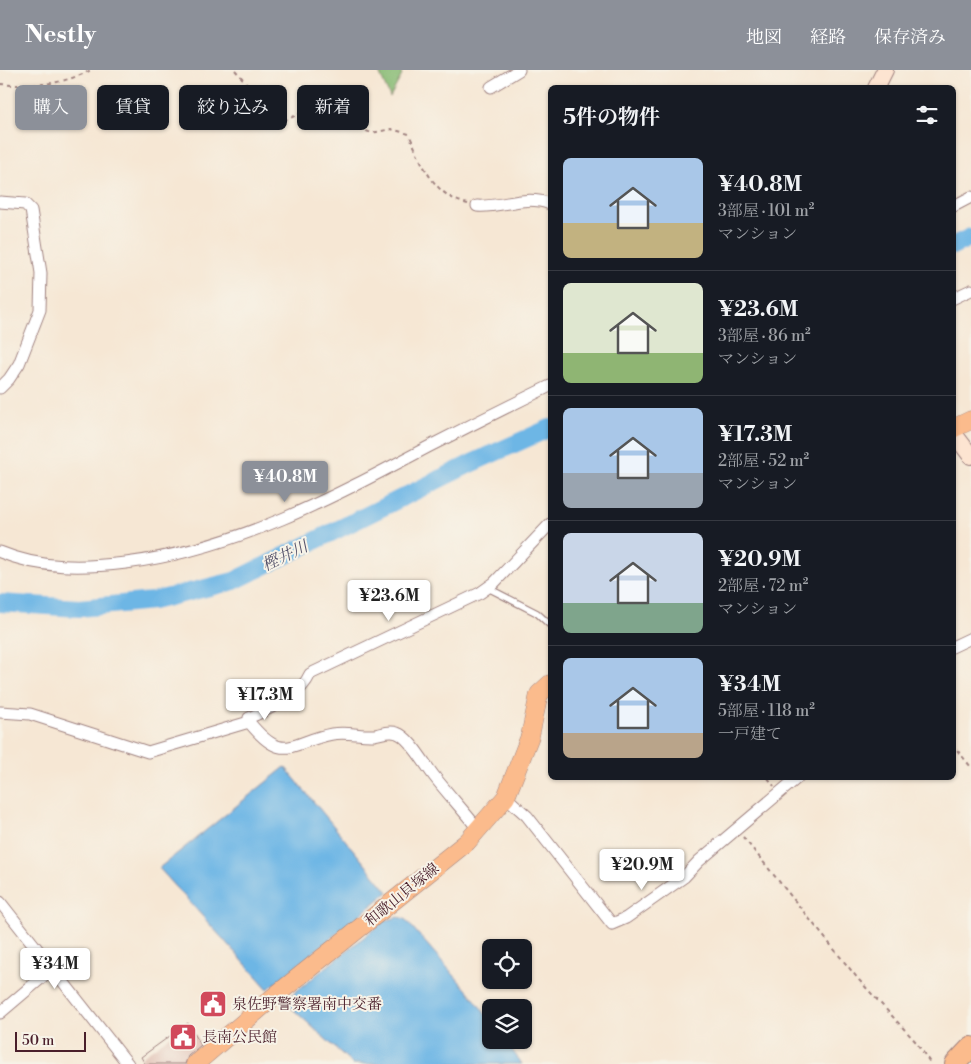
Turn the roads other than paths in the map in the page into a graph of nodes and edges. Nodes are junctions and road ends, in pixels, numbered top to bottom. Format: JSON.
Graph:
{"nodes":[{"id":1,"x":519,"y":70,"type":"edge"},
{"id":2,"x":885,"y":70,"type":"edge"},
{"id":3,"x":878,"y":85,"type":"edge"},
{"id":4,"x":491,"y":87,"type":"dead end"},
{"id":5,"x":971,"y":197,"type":"edge"},
{"id":6,"x":0,"y":202,"type":"edge"},
{"id":7,"x":548,"y":204,"type":"edge"},
{"id":8,"x":956,"y":205,"type":"edge"},
{"id":9,"x":477,"y":206,"type":"road end"},
{"id":10,"x":971,"y":290,"type":"edge"},
{"id":11,"x":956,"y":296,"type":"edge"},
{"id":12,"x":548,"y":387,"type":"edge"},
{"id":13,"x":0,"y":388,"type":"edge"},
{"id":14,"x":971,"y":420,"type":"edge"},
{"id":15,"x":956,"y":428,"type":"edge"},
{"id":16,"x":956,"y":435,"type":"edge"},
{"id":17,"x":971,"y":456,"type":"edge"},
{"id":18,"x":548,"y":526,"type":"edge"},
{"id":19,"x":0,"y":552,"type":"edge"},
{"id":20,"x":488,"y":588,"type":"junction"},
{"id":21,"x":548,"y":622,"type":"edge"},
{"id":22,"x":971,"y":638,"type":"edge"},
{"id":23,"x":956,"y":645,"type":"edge"},
{"id":24,"x":548,"y":686,"type":"edge"},
{"id":25,"x":0,"y":712,"type":"edge"},
{"id":26,"x":249,"y":722,"type":"junction"},
{"id":27,"x":795,"y":780,"type":"edge"},
{"id":28,"x":506,"y":797,"type":"junction"},
{"id":29,"x":478,"y":829,"type":"junction"},
{"id":30,"x":0,"y":902,"type":"edge"},
{"id":31,"x":53,"y":968,"type":"junction"},
{"id":32,"x":0,"y":1013,"type":"edge"},
{"id":33,"x":971,"y":1047,"type":"edge"},
{"id":34,"x":128,"y":1064,"type":"edge"},
{"id":35,"x":195,"y":1064,"type":"edge"},
{"id":36,"x":955,"y":1064,"type":"edge"}],
"edges":[{"from":1,"to":4,"type":"street"},
{"from":2,"to":3,"type":"main road"},
{"from":5,"to":8,"type":"street"},
{"from":6,"to":13,"type":"street"},
{"from":7,"to":9,"type":"street"},
{"from":10,"to":11,"type":"street"},
{"from":12,"to":19,"type":"street"},
{"from":14,"to":15,"type":"main road"},
{"from":16,"to":17,"type":"main road"},
{"from":18,"to":20,"type":"street"},
{"from":20,"to":21,"type":"lane"},
{"from":20,"to":26,"type":"street"},
{"from":22,"to":23,"type":"street"},
{"from":24,"to":28,"type":"main road","name":"和歌山貝塚線"},
{"from":25,"to":26,"type":"street"},
{"from":26,"to":29,"type":"street"},
{"from":27,"to":28,"type":"street"},
{"from":28,"to":29,"type":"main road","name":"和歌山貝塚線"},
{"from":29,"to":35,"type":"main road","name":"和歌山貝塚線"},
{"from":30,"to":31,"type":"street"},
{"from":31,"to":32,"type":"street"},
{"from":31,"to":34,"type":"street"},
{"from":33,"to":36,"type":"highway"}]}
